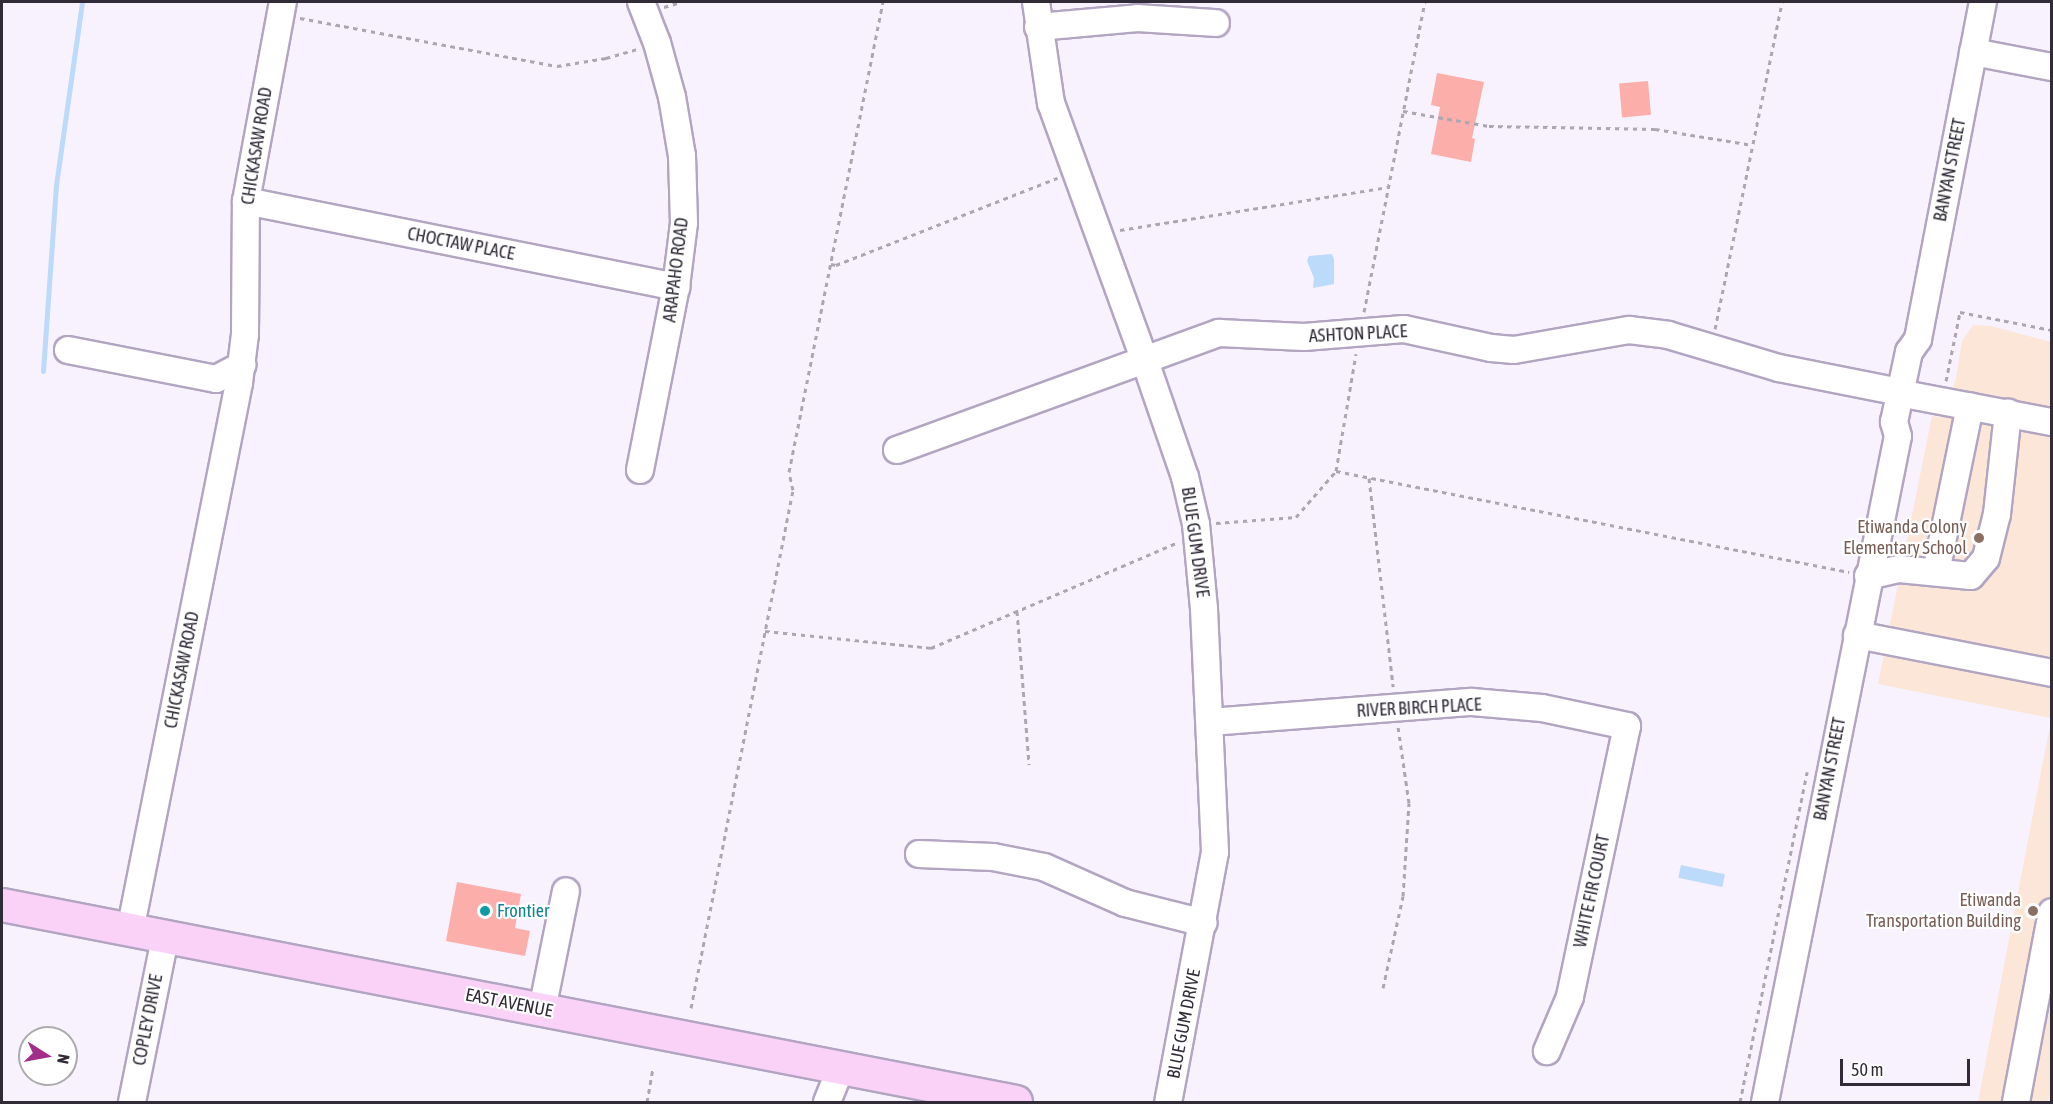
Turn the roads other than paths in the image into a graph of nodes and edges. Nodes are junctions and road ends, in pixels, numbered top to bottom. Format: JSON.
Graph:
{"nodes":[{"id":1,"x":641,"y":2,"type":"edge"},
{"id":2,"x":1036,"y":2,"type":"edge"},
{"id":3,"x":1983,"y":2,"type":"edge"},
{"id":4,"x":281,"y":8,"type":"edge"},
{"id":5,"x":1216,"y":23,"type":"dead end"},
{"id":6,"x":1038,"y":27,"type":"junction"},
{"id":7,"x":1973,"y":52,"type":"junction"},
{"id":8,"x":2052,"y":67,"type":"edge"},
{"id":9,"x":246,"y":201,"type":"junction"},
{"id":10,"x":676,"y":287,"type":"junction"},
{"id":11,"x":68,"y":350,"type":"dead end"},
{"id":12,"x":1144,"y":358,"type":"junction"},
{"id":13,"x":242,"y":364,"type":"junction"},
{"id":14,"x":1907,"y":394,"type":"junction"},
{"id":15,"x":1970,"y":406,"type":"junction"},
{"id":16,"x":2008,"y":413,"type":"junction"},
{"id":17,"x":2052,"y":422,"type":"edge"},
{"id":18,"x":897,"y":450,"type":"dead end"},
{"id":19,"x":640,"y":470,"type":"dead end"},
{"id":20,"x":1936,"y":572,"type":"junction"},
{"id":21,"x":1868,"y":576,"type":"junction"},
{"id":22,"x":1857,"y":635,"type":"junction"},
{"id":23,"x":2052,"y":673,"type":"edge"},
{"id":24,"x":1210,"y":722,"type":"junction"},
{"id":25,"x":1628,"y":726,"type":"joint"},
{"id":26,"x":919,"y":855,"type":"dead end"},
{"id":27,"x":566,"y":891,"type":"dead end"},
{"id":28,"x":2,"y":905,"type":"edge"},
{"id":29,"x":2052,"y":912,"type":"edge"},
{"id":30,"x":1204,"y":923,"type":"junction"},
{"id":31,"x":130,"y":931,"type":"junction"},
{"id":32,"x":165,"y":938,"type":"junction"},
{"id":33,"x":542,"y":1010,"type":"junction"},
{"id":34,"x":1546,"y":1052,"type":"dead end"},
{"id":35,"x":841,"y":1067,"type":"junction"},
{"id":36,"x":132,"y":1102,"type":"edge"},
{"id":37,"x":826,"y":1102,"type":"edge"},
{"id":38,"x":1016,"y":1102,"type":"edge"},
{"id":39,"x":1168,"y":1102,"type":"edge"},
{"id":40,"x":1765,"y":1102,"type":"edge"},
{"id":41,"x":2016,"y":1102,"type":"edge"}],
"edges":[{"from":1,"to":10,"type":"street","name":"ARAPAHO ROAD"},
{"from":2,"to":6,"type":"street","name":"BLUE GUM DRIVE"},
{"from":3,"to":7,"type":"street","name":"BANYAN STREET"},
{"from":4,"to":9,"type":"street","name":"CHICKASAW ROAD"},
{"from":5,"to":6,"type":"street"},
{"from":6,"to":12,"type":"street","name":"BLUE GUM DRIVE"},
{"from":7,"to":8,"type":"street"},
{"from":7,"to":14,"type":"street","name":"BANYAN STREET"},
{"from":9,"to":10,"type":"street","name":"CHOCTAW PLACE"},
{"from":9,"to":13,"type":"street","name":"CHICKASAW ROAD"},
{"from":10,"to":19,"type":"street","name":"ARAPAHO ROAD"},
{"from":11,"to":13,"type":"street"},
{"from":12,"to":14,"type":"street","name":"ASHTON PLACE"},
{"from":12,"to":18,"type":"street","name":"ASHTON PLACE"},
{"from":12,"to":24,"type":"street","name":"BLUE GUM DRIVE"},
{"from":13,"to":31,"type":"street","name":"CHICKASAW ROAD"},
{"from":14,"to":15,"type":"street","name":"ASHTON PLACE"},
{"from":14,"to":21,"type":"street","name":"BANYAN STREET"},
{"from":15,"to":16,"type":"street","name":"ASHTON PLACE"},
{"from":15,"to":20,"type":"street"},
{"from":16,"to":17,"type":"street","name":"ASHTON PLACE"},
{"from":16,"to":20,"type":"street"},
{"from":20,"to":21,"type":"street"},
{"from":21,"to":22,"type":"street","name":"BANYAN STREET"},
{"from":22,"to":23,"type":"street"},
{"from":22,"to":40,"type":"street","name":"BANYAN STREET"},
{"from":24,"to":25,"type":"street","name":"RIVER BIRCH PLACE"},
{"from":24,"to":30,"type":"street","name":"BLUE GUM DRIVE"},
{"from":25,"to":34,"type":"street","name":"WHITE FIR COURT"},
{"from":26,"to":30,"type":"street"},
{"from":27,"to":33,"type":"street"},
{"from":28,"to":31,"type":"main road","name":"EAST AVENUE"},
{"from":29,"to":41,"type":"street"},
{"from":30,"to":39,"type":"street","name":"BLUE GUM DRIVE"},
{"from":31,"to":32,"type":"main road","name":"EAST AVENUE"},
{"from":32,"to":33,"type":"main road","name":"EAST AVENUE"},
{"from":32,"to":36,"type":"street","name":"COPLEY DRIVE"},
{"from":33,"to":35,"type":"main road","name":"EAST AVENUE"},
{"from":35,"to":37,"type":"street"},
{"from":35,"to":38,"type":"main road","name":"EAST AVENUE"}]}
